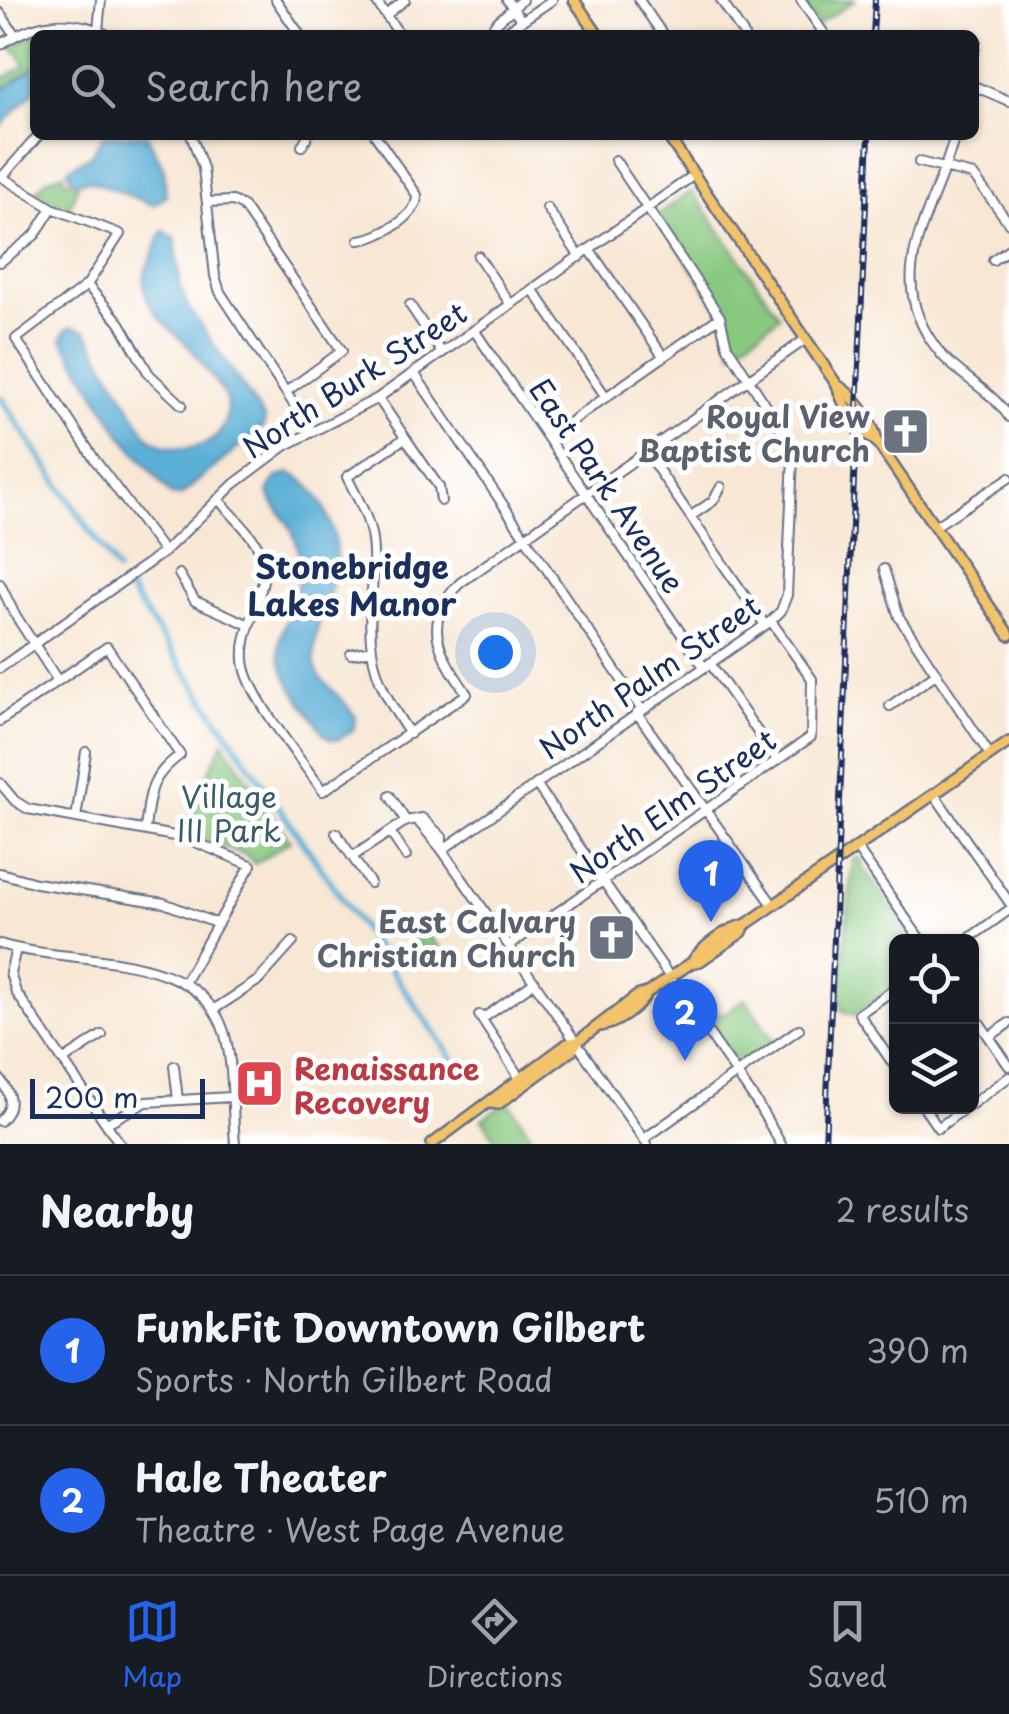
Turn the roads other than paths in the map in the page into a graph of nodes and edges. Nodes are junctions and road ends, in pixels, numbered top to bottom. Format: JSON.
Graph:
{"nodes":[{"id":1,"x":100,"y":0,"type":"edge"},
{"id":2,"x":276,"y":0,"type":"edge"},
{"id":3,"x":405,"y":0,"type":"edge"},
{"id":4,"x":522,"y":0,"type":"edge"},
{"id":5,"x":552,"y":0,"type":"edge"},
{"id":6,"x":574,"y":0,"type":"edge"},
{"id":7,"x":639,"y":0,"type":"edge"},
{"id":8,"x":720,"y":0,"type":"edge"},
{"id":9,"x":801,"y":0,"type":"edge"},
{"id":10,"x":379,"y":1,"type":"edge"},
{"id":11,"x":510,"y":3,"type":"edge"},
{"id":12,"x":0,"y":13,"type":"edge"},
{"id":13,"x":386,"y":15,"type":"junction"},
{"id":14,"x":522,"y":21,"type":"junction"},
{"id":15,"x":98,"y":30,"type":"joint"},
{"id":16,"x":296,"y":30,"type":"edge"},
{"id":17,"x":396,"y":30,"type":"edge"},
{"id":18,"x":491,"y":30,"type":"edge"},
{"id":19,"x":508,"y":30,"type":"edge"},
{"id":20,"x":595,"y":30,"type":"edge"},
{"id":21,"x":660,"y":30,"type":"edge"},
{"id":22,"x":741,"y":30,"type":"edge"},
{"id":23,"x":821,"y":30,"type":"edge"},
{"id":24,"x":15,"y":34,"type":"junction"},
{"id":25,"x":0,"y":45,"type":"edge"},
{"id":26,"x":979,"y":88,"type":"edge"},
{"id":27,"x":1009,"y":101,"type":"edge"},
{"id":28,"x":34,"y":140,"type":"edge"},
{"id":29,"x":193,"y":140,"type":"edge"},
{"id":30,"x":305,"y":140,"type":"edge"},
{"id":31,"x":378,"y":140,"type":"edge"},
{"id":32,"x":670,"y":140,"type":"edge"},
{"id":33,"x":954,"y":140,"type":"edge"},
{"id":34,"x":302,"y":146,"type":"dead end"},
{"id":35,"x":616,"y":160,"type":"dead end"},
{"id":36,"x":919,"y":162,"type":"dead end"},
{"id":37,"x":946,"y":167,"type":"junction"},
{"id":38,"x":694,"y":175,"type":"junction"},
{"id":39,"x":1,"y":177,"type":"edge"},
{"id":40,"x":207,"y":202,"type":"junction"},
{"id":41,"x":52,"y":208,"type":"junction"},
{"id":42,"x":547,"y":208,"type":"dead end"},
{"id":43,"x":647,"y":208,"type":"junction"},
{"id":44,"x":1009,"y":223,"type":"edge"},
{"id":45,"x":359,"y":240,"type":"dead end"},
{"id":46,"x":1009,"y":249,"type":"edge"},
{"id":47,"x":590,"y":250,"type":"junction"},
{"id":48,"x":478,"y":256,"type":"dead end"},
{"id":49,"x":580,"y":256,"type":"junction"},
{"id":50,"x":993,"y":260,"type":"dead end"},
{"id":51,"x":0,"y":262,"type":"edge"},
{"id":52,"x":86,"y":285,"type":"junction"},
{"id":53,"x":533,"y":290,"type":"junction"},
{"id":54,"x":511,"y":305,"type":"junction"},
{"id":55,"x":410,"y":306,"type":"dead end"},
{"id":56,"x":720,"y":317,"type":"junction"},
{"id":57,"x":474,"y":330,"type":"junction"},
{"id":58,"x":806,"y":339,"type":"junction"},
{"id":59,"x":442,"y":352,"type":"junction"},
{"id":60,"x":663,"y":356,"type":"junction"},
{"id":61,"x":414,"y":373,"type":"junction"},
{"id":62,"x":749,"y":379,"type":"junction"},
{"id":63,"x":287,"y":390,"type":"junction"},
{"id":64,"x":606,"y":397,"type":"junction"},
{"id":65,"x":378,"y":398,"type":"junction"},
{"id":66,"x":182,"y":406,"type":"dead end"},
{"id":67,"x":1009,"y":416,"type":"edge"},
{"id":68,"x":312,"y":432,"type":"junction"},
{"id":69,"x":549,"y":436,"type":"junction"},
{"id":70,"x":405,"y":438,"type":"junction"},
{"id":71,"x":646,"y":452,"type":"junction"},
{"id":72,"x":1009,"y":478,"type":"edge"},
{"id":73,"x":721,"y":487,"type":"dead end"},
{"id":74,"x":588,"y":494,"type":"junction"},
{"id":75,"x":218,"y":499,"type":"junction"},
{"id":76,"x":442,"y":501,"type":"dead end"},
{"id":77,"x":691,"y":516,"type":"junction"},
{"id":78,"x":937,"y":526,"type":"junction"},
{"id":79,"x":525,"y":537,"type":"junction"},
{"id":80,"x":164,"y":552,"type":"junction"},
{"id":81,"x":884,"y":569,"type":"dead end"},
{"id":82,"x":179,"y":574,"type":"dead end"},
{"id":83,"x":0,"y":584,"type":"edge"},
{"id":84,"x":768,"y":623,"type":"junction"},
{"id":85,"x":247,"y":624,"type":"junction"},
{"id":86,"x":1009,"y":634,"type":"edge"},
{"id":87,"x":33,"y":645,"type":"junction"},
{"id":88,"x":372,"y":650,"type":"junction"},
{"id":89,"x":351,"y":654,"type":"dead end"},
{"id":90,"x":707,"y":665,"type":"junction"},
{"id":91,"x":0,"y":668,"type":"edge"},
{"id":92,"x":937,"y":674,"type":"junction"},
{"id":93,"x":58,"y":681,"type":"junction"},
{"id":94,"x":890,"y":706,"type":"dead end"},
{"id":95,"x":639,"y":712,"type":"junction"},
{"id":96,"x":0,"y":721,"type":"edge"},
{"id":97,"x":410,"y":734,"type":"junction"},
{"id":98,"x":1009,"y":742,"type":"edge"},
{"id":99,"x":86,"y":752,"type":"dead end"},
{"id":100,"x":990,"y":755,"type":"junction"},
{"id":101,"x":778,"y":760,"type":"junction"},
{"id":102,"x":0,"y":782,"type":"edge"},
{"id":103,"x":536,"y":784,"type":"junction"},
{"id":104,"x":934,"y":794,"type":"junction"},
{"id":105,"x":390,"y":796,"type":"dead end"},
{"id":106,"x":705,"y":810,"type":"junction"},
{"id":107,"x":76,"y":818,"type":"junction"},
{"id":108,"x":411,"y":821,"type":"junction"},
{"id":109,"x":145,"y":829,"type":"junction"},
{"id":110,"x":390,"y":832,"type":"junction"},
{"id":111,"x":336,"y":833,"type":"dead end"},
{"id":112,"x":856,"y":848,"type":"junction"},
{"id":113,"x":442,"y":850,"type":"junction"},
{"id":114,"x":406,"y":856,"type":"dead end"},
{"id":115,"x":352,"y":857,"type":"junction"},
{"id":116,"x":0,"y":873,"type":"edge"},
{"id":117,"x":603,"y":881,"type":"junction"},
{"id":118,"x":370,"y":883,"type":"dead end"},
{"id":119,"x":1009,"y":902,"type":"edge"},
{"id":120,"x":772,"y":906,"type":"junction"},
{"id":121,"x":1009,"y":910,"type":"edge"},
{"id":122,"x":218,"y":924,"type":"junction"},
{"id":123,"x":916,"y":934,"type":"edge"},
{"id":124,"x":975,"y":934,"type":"edge"},
{"id":125,"x":293,"y":942,"type":"dead end"},
{"id":126,"x":0,"y":944,"type":"edge"},
{"id":127,"x":510,"y":945,"type":"junction"},
{"id":128,"x":16,"y":949,"type":"junction"},
{"id":129,"x":670,"y":977,"type":"junction"},
{"id":130,"x":535,"y":982,"type":"junction"},
{"id":131,"x":184,"y":983,"type":"junction"},
{"id":132,"x":889,"y":993,"type":"edge"},
{"id":133,"x":213,"y":1010,"type":"junction"},
{"id":134,"x":979,"y":1022,"type":"edge"},
{"id":135,"x":1009,"y":1023,"type":"edge"},
{"id":136,"x":800,"y":1029,"type":"dead end"},
{"id":137,"x":102,"y":1035,"type":"dead end"},
{"id":138,"x":989,"y":1037,"type":"junction"},
{"id":139,"x":576,"y":1042,"type":"junction"},
{"id":140,"x":889,"y":1058,"type":"edge"},
{"id":141,"x":64,"y":1060,"type":"junction"},
{"id":142,"x":174,"y":1066,"type":"dead end"},
{"id":143,"x":1009,"y":1066,"type":"edge"},
{"id":144,"x":737,"y":1073,"type":"junction"},
{"id":145,"x":520,"y":1077,"type":"junction"},
{"id":146,"x":1009,"y":1077,"type":"edge"},
{"id":147,"x":0,"y":1079,"type":"edge"},
{"id":148,"x":231,"y":1097,"type":"junction"},
{"id":149,"x":979,"y":1099,"type":"edge"},
{"id":150,"x":178,"y":1100,"type":"junction"},
{"id":151,"x":490,"y":1103,"type":"junction"},
{"id":152,"x":928,"y":1114,"type":"edge"},
{"id":153,"x":957,"y":1114,"type":"edge"},
{"id":154,"x":0,"y":1121,"type":"edge"},
{"id":155,"x":107,"y":1123,"type":"junction"},
{"id":156,"x":645,"y":1142,"type":"edge"},
{"id":157,"x":120,"y":1144,"type":"edge"},
{"id":158,"x":235,"y":1144,"type":"edge"},
{"id":159,"x":432,"y":1144,"type":"edge"},
{"id":160,"x":781,"y":1144,"type":"edge"}],
"edges":[{"from":1,"to":15,"type":"street"},
{"from":2,"to":16,"type":"street"},
{"from":3,"to":13,"type":"street"},
{"from":4,"to":11,"type":"street"},
{"from":5,"to":14,"type":"street"},
{"from":6,"to":20,"type":"main road"},
{"from":7,"to":21,"type":"street"},
{"from":8,"to":22,"type":"street"},
{"from":9,"to":23,"type":"street"},
{"from":10,"to":13,"type":"street"},
{"from":11,"to":14,"type":"street"},
{"from":11,"to":18,"type":"street"},
{"from":12,"to":24,"type":"street"},
{"from":13,"to":17,"type":"street"},
{"from":14,"to":19,"type":"street"},
{"from":15,"to":24,"type":"street"},
{"from":24,"to":25,"type":"street"},
{"from":26,"to":27,"type":"street"},
{"from":28,"to":39,"type":"street"},
{"from":29,"to":40,"type":"street"},
{"from":30,"to":34,"type":"street"},
{"from":31,"to":45,"type":"street"},
{"from":32,"to":38,"type":"main road"},
{"from":33,"to":37,"type":"street"},
{"from":35,"to":43,"type":"street"},
{"from":36,"to":37,"type":"street"},
{"from":37,"to":44,"type":"street"},
{"from":37,"to":67,"type":"street"},
{"from":38,"to":43,"type":"street","name":"North Burk Street"},
{"from":38,"to":58,"type":"main road"},
{"from":39,"to":41,"type":"street"},
{"from":40,"to":63,"type":"street"},
{"from":40,"to":63,"type":"street"},
{"from":41,"to":51,"type":"street"},
{"from":41,"to":52,"type":"street"},
{"from":42,"to":49,"type":"street"},
{"from":43,"to":47,"type":"street","name":"North Burk Street"},
{"from":43,"to":56,"type":"street"},
{"from":46,"to":50,"type":"street"},
{"from":47,"to":49,"type":"street","name":"North Burk Street"},
{"from":47,"to":60,"type":"street"},
{"from":48,"to":54,"type":"street"},
{"from":49,"to":53,"type":"street","name":"North Burk Street"},
{"from":52,"to":66,"type":"street"},
{"from":52,"to":80,"type":"street"},
{"from":53,"to":54,"type":"street","name":"North Burk Street"},
{"from":53,"to":64,"type":"street"},
{"from":54,"to":57,"type":"street","name":"North Burk Street"},
{"from":55,"to":59,"type":"street"},
{"from":56,"to":60,"type":"street"},
{"from":56,"to":62,"type":"street"},
{"from":57,"to":59,"type":"street","name":"North Burk Street"},
{"from":57,"to":69,"type":"street","name":"East Park Avenue"},
{"from":58,"to":62,"type":"street"},
{"from":58,"to":78,"type":"main road"},
{"from":59,"to":61,"type":"street","name":"North Burk Street"},
{"from":60,"to":64,"type":"street"},
{"from":61,"to":65,"type":"street","name":"North Burk Street"},
{"from":61,"to":79,"type":"street"},
{"from":62,"to":71,"type":"street"},
{"from":62,"to":84,"type":"street","name":"North Palm Street"},
{"from":63,"to":68,"type":"street"},
{"from":64,"to":69,"type":"street"},
{"from":65,"to":68,"type":"street","name":"North Burk Street"},
{"from":65,"to":70,"type":"street"},
{"from":68,"to":75,"type":"street","name":"North Burk Street"},
{"from":69,"to":74,"type":"street","name":"East Park Avenue"},
{"from":70,"to":76,"type":"street"},
{"from":70,"to":88,"type":"street"},
{"from":71,"to":74,"type":"street"},
{"from":71,"to":77,"type":"street"},
{"from":72,"to":78,"type":"street"},
{"from":73,"to":77,"type":"street"},
{"from":74,"to":79,"type":"street"},
{"from":74,"to":90,"type":"street","name":"East Park Avenue"},
{"from":75,"to":80,"type":"street","name":"North Burk Street"},
{"from":75,"to":85,"type":"street"},
{"from":77,"to":84,"type":"street"},
{"from":78,"to":86,"type":"main road"},
{"from":79,"to":95,"type":"street"},
{"from":79,"to":97,"type":"street"},
{"from":80,"to":87,"type":"street","name":"North Burk Street"},
{"from":81,"to":92,"type":"street"},
{"from":82,"to":85,"type":"street"},
{"from":83,"to":87,"type":"street"},
{"from":84,"to":90,"type":"street","name":"North Palm Street"},
{"from":84,"to":101,"type":"street","name":"North Elm Street"},
{"from":85,"to":97,"type":"street"},
{"from":87,"to":91,"type":"street","name":"North Burk Street"},
{"from":87,"to":93,"type":"street"},
{"from":88,"to":89,"type":"street"},
{"from":88,"to":97,"type":"street"},
{"from":90,"to":95,"type":"street","name":"North Palm Street"},
{"from":90,"to":101,"type":"street","name":"East Park Avenue"},
{"from":92,"to":94,"type":"street"},
{"from":92,"to":100,"type":"street"},
{"from":93,"to":96,"type":"street"},
{"from":93,"to":109,"type":"street"},
{"from":95,"to":103,"type":"street","name":"North Palm Street"},
{"from":95,"to":106,"type":"street"},
{"from":98,"to":100,"type":"main road"},
{"from":99,"to":107,"type":"street"},
{"from":100,"to":104,"type":"main road"},
{"from":101,"to":106,"type":"street","name":"North Elm Street"},
{"from":102,"to":107,"type":"street"},
{"from":103,"to":113,"type":"street","name":"North Palm Street"},
{"from":103,"to":117,"type":"street"},
{"from":104,"to":112,"type":"main road"},
{"from":104,"to":119,"type":"street"},
{"from":105,"to":108,"type":"street"},
{"from":106,"to":117,"type":"street","name":"North Elm Street"},
{"from":106,"to":120,"type":"street"},
{"from":107,"to":109,"type":"street"},
{"from":108,"to":110,"type":"street"},
{"from":108,"to":113,"type":"street"},
{"from":109,"to":122,"type":"street"},
{"from":110,"to":114,"type":"street"},
{"from":110,"to":115,"type":"street"},
{"from":111,"to":115,"type":"street"},
{"from":112,"to":120,"type":"main road"},
{"from":112,"to":123,"type":"street"},
{"from":113,"to":127,"type":"street"},
{"from":115,"to":118,"type":"street"},
{"from":116,"to":122,"type":"street"},
{"from":117,"to":127,"type":"street","name":"North Elm Street"},
{"from":117,"to":129,"type":"street"},
{"from":120,"to":129,"type":"main road"},
{"from":121,"to":124,"type":"street"},
{"from":122,"to":131,"type":"street"},
{"from":125,"to":133,"type":"street"},
{"from":126,"to":128,"type":"street"},
{"from":127,"to":130,"type":"street"},
{"from":128,"to":131,"type":"street"},
{"from":128,"to":141,"type":"street"},
{"from":129,"to":139,"type":"main road"},
{"from":129,"to":144,"type":"street"},
{"from":130,"to":139,"type":"street"},
{"from":130,"to":145,"type":"street"},
{"from":131,"to":133,"type":"street"},
{"from":132,"to":140,"type":"street"},
{"from":133,"to":148,"type":"street"},
{"from":134,"to":138,"type":"street"},
{"from":135,"to":138,"type":"street"},
{"from":136,"to":144,"type":"street"},
{"from":137,"to":141,"type":"street"},
{"from":138,"to":143,"type":"street"},
{"from":139,"to":145,"type":"main road"},
{"from":139,"to":151,"type":"main road"},
{"from":139,"to":156,"type":"street"},
{"from":141,"to":155,"type":"street"},
{"from":142,"to":150,"type":"street"},
{"from":144,"to":156,"type":"street"},
{"from":144,"to":160,"type":"street"},
{"from":145,"to":151,"type":"main road"},
{"from":146,"to":149,"type":"street"},
{"from":147,"to":154,"type":"street"},
{"from":148,"to":150,"type":"street"},
{"from":148,"to":158,"type":"street"},
{"from":150,"to":155,"type":"street"},
{"from":151,"to":159,"type":"main road"},
{"from":152,"to":153,"type":"street"},
{"from":155,"to":157,"type":"street"}]}
